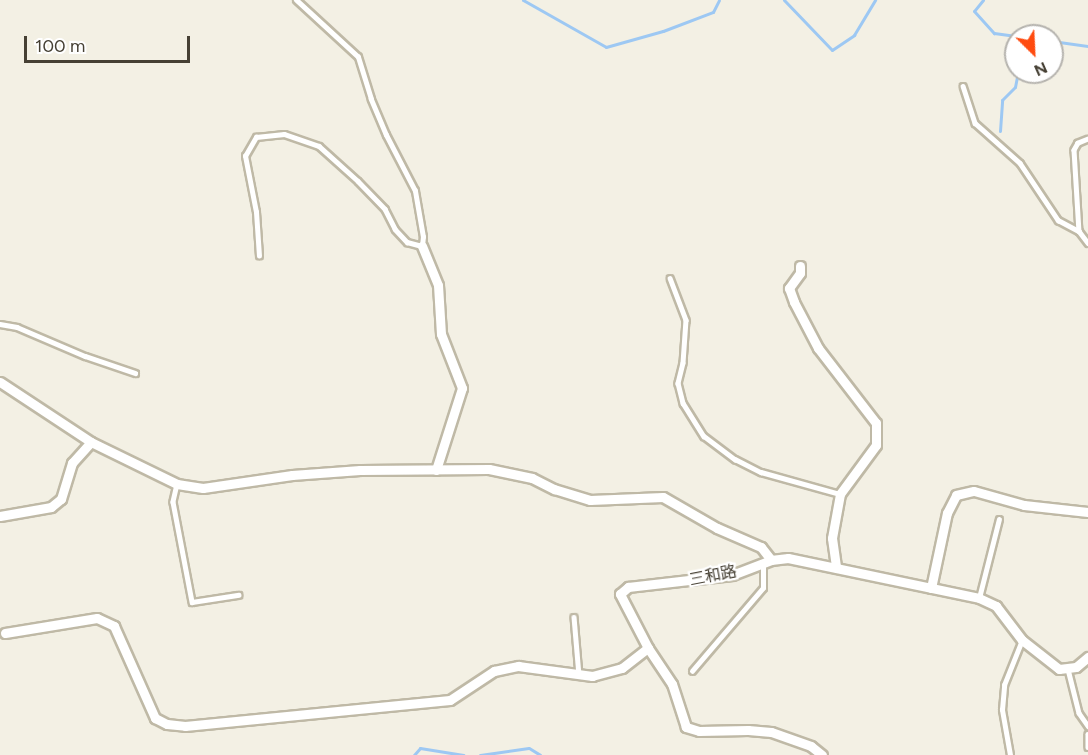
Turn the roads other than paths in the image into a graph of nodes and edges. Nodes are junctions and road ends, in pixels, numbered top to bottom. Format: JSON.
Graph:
{"nodes":[{"id":1,"x":296,"y":0,"type":"edge"},
{"id":2,"x":963,"y":86,"type":"dead end"},
{"id":3,"x":1088,"y":139,"type":"edge"},
{"id":4,"x":1079,"y":231,"type":"junction"},
{"id":5,"x":1088,"y":243,"type":"edge"},
{"id":6,"x":422,"y":246,"type":"junction"},
{"id":7,"x":259,"y":256,"type":"dead end"},
{"id":8,"x":800,"y":266,"type":"dead end"},
{"id":9,"x":670,"y":278,"type":"dead end"},
{"id":10,"x":0,"y":324,"type":"edge"},
{"id":11,"x":135,"y":373,"type":"dead end"},
{"id":12,"x":0,"y":382,"type":"edge"},
{"id":13,"x":91,"y":442,"type":"junction"},
{"id":14,"x":436,"y":470,"type":"junction"},
{"id":15,"x":177,"y":484,"type":"junction"},
{"id":16,"x":840,"y":494,"type":"junction"},
{"id":17,"x":1088,"y":512,"type":"edge"},
{"id":18,"x":0,"y":516,"type":"edge"},
{"id":19,"x":999,"y":519,"type":"dead end"},
{"id":20,"x":767,"y":562,"type":"junction"},
{"id":21,"x":836,"y":568,"type":"junction"},
{"id":22,"x":931,"y":588,"type":"junction"},
{"id":23,"x":238,"y":595,"type":"dead end"},
{"id":24,"x":979,"y":598,"type":"junction"},
{"id":25,"x":574,"y":617,"type":"dead end"},
{"id":26,"x":4,"y":633,"type":"dead end"},
{"id":27,"x":1022,"y":640,"type":"junction"},
{"id":28,"x":648,"y":648,"type":"junction"},
{"id":29,"x":1086,"y":661,"type":"edge"},
{"id":30,"x":1068,"y":669,"type":"junction"},
{"id":31,"x":692,"y":671,"type":"dead end"},
{"id":32,"x":579,"y":675,"type":"junction"},
{"id":33,"x":1088,"y":726,"type":"edge"},
{"id":34,"x":1088,"y":734,"type":"edge"},
{"id":35,"x":1088,"y":747,"type":"edge"},
{"id":36,"x":822,"y":755,"type":"edge"},
{"id":37,"x":1010,"y":755,"type":"edge"}],
"edges":[{"from":1,"to":6,"type":"lane"},
{"from":2,"to":4,"type":"lane"},
{"from":3,"to":4,"type":"lane"},
{"from":4,"to":5,"type":"lane"},
{"from":6,"to":7,"type":"lane"},
{"from":6,"to":14,"type":"street"},
{"from":8,"to":16,"type":"street"},
{"from":9,"to":16,"type":"lane"},
{"from":10,"to":11,"type":"lane"},
{"from":12,"to":13,"type":"street"},
{"from":13,"to":15,"type":"street"},
{"from":13,"to":18,"type":"street"},
{"from":14,"to":15,"type":"street"},
{"from":14,"to":20,"type":"street"},
{"from":15,"to":23,"type":"lane"},
{"from":16,"to":21,"type":"street"},
{"from":17,"to":22,"type":"street"},
{"from":19,"to":24,"type":"lane"},
{"from":20,"to":21,"type":"street","name":"三和路"},
{"from":20,"to":28,"type":"street","name":"三和路"},
{"from":20,"to":31,"type":"lane"},
{"from":21,"to":22,"type":"street","name":"三和路"},
{"from":22,"to":24,"type":"street","name":"三和路"},
{"from":24,"to":27,"type":"street","name":"三和路"},
{"from":25,"to":32,"type":"lane"},
{"from":26,"to":32,"type":"street"},
{"from":27,"to":30,"type":"street","name":"三和路"},
{"from":27,"to":37,"type":"lane"},
{"from":28,"to":32,"type":"street"},
{"from":28,"to":36,"type":"street","name":"三和路"},
{"from":29,"to":30,"type":"street"},
{"from":30,"to":33,"type":"lane"},
{"from":34,"to":35,"type":"lane"}]}
